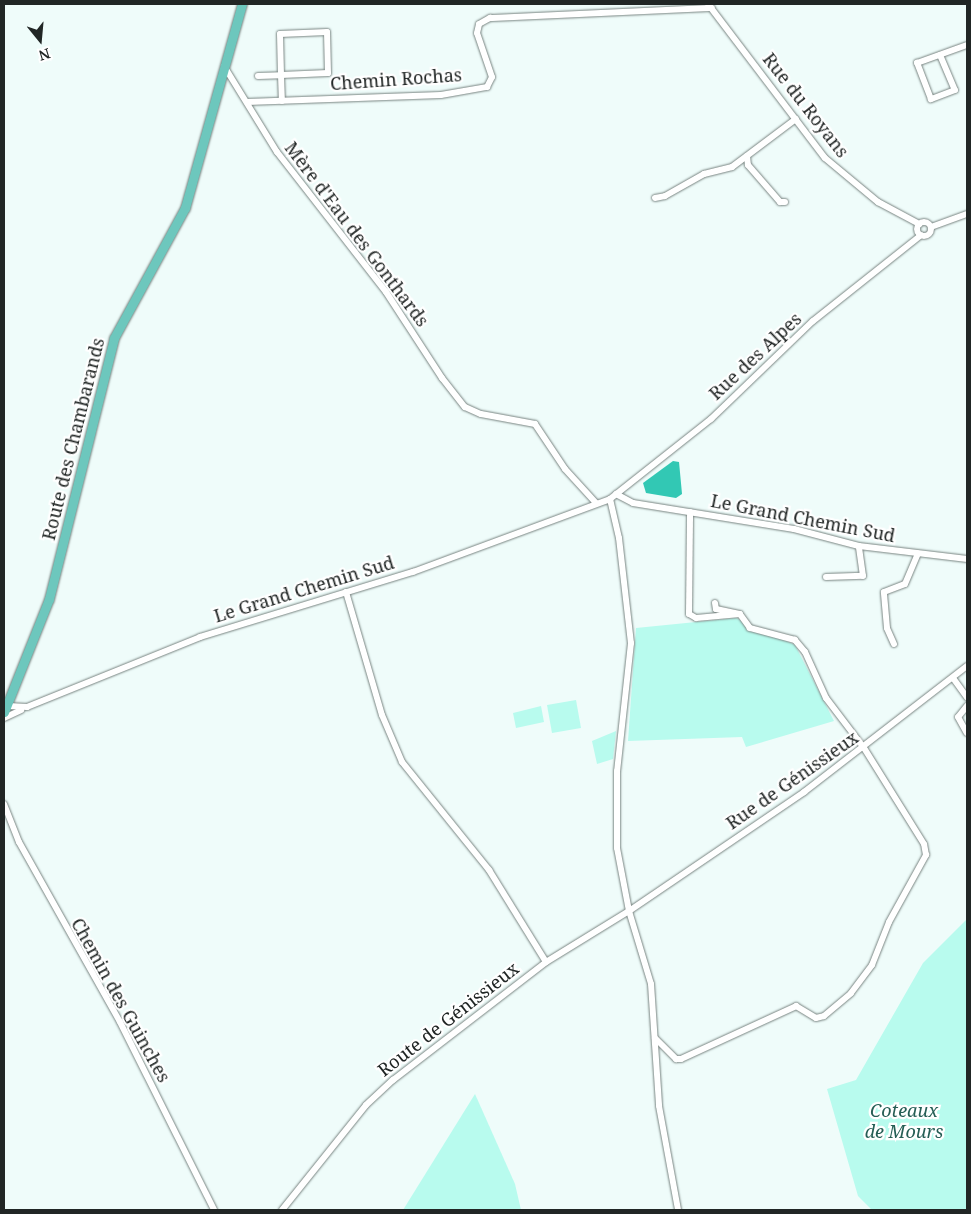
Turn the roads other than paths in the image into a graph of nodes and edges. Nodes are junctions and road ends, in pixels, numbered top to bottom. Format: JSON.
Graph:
{"nodes":[{"id":1,"x":242,"y":4,"type":"edge"},
{"id":2,"x":710,"y":6,"type":"edge"},
{"id":3,"x":967,"y":44,"type":"edge"},
{"id":4,"x":940,"y":55,"type":"junction"},
{"id":5,"x":224,"y":66,"type":"junction"},
{"id":6,"x":282,"y":75,"type":"junction"},
{"id":7,"x":258,"y":76,"type":"dead end"},
{"id":8,"x":282,"y":101,"type":"junction"},
{"id":9,"x":246,"y":102,"type":"junction"},
{"id":10,"x":796,"y":119,"type":"junction"},
{"id":11,"x":747,"y":156,"type":"junction"},
{"id":12,"x":655,"y":198,"type":"dead end"},
{"id":13,"x":786,"y":202,"type":"dead end"},
{"id":14,"x":967,"y":214,"type":"edge"},
{"id":15,"x":919,"y":224,"type":"junction"},
{"id":16,"x":931,"y":227,"type":"junction"},
{"id":17,"x":921,"y":235,"type":"junction"},
{"id":18,"x":615,"y":494,"type":"junction"},
{"id":19,"x":594,"y":504,"type":"junction"},
{"id":20,"x":690,"y":512,"type":"junction"},
{"id":21,"x":859,"y":546,"type":"junction"},
{"id":22,"x":918,"y":554,"type":"junction"},
{"id":23,"x":967,"y":558,"type":"edge"},
{"id":24,"x":826,"y":577,"type":"dead end"},
{"id":25,"x":346,"y":592,"type":"junction"},
{"id":26,"x":715,"y":603,"type":"dead end"},
{"id":27,"x":740,"y":614,"type":"junction"},
{"id":28,"x":894,"y":644,"type":"dead end"},
{"id":29,"x":967,"y":666,"type":"edge"},
{"id":30,"x":953,"y":678,"type":"junction"},
{"id":31,"x":967,"y":697,"type":"edge"},
{"id":32,"x":967,"y":706,"type":"edge"},
{"id":33,"x":26,"y":707,"type":"junction"},
{"id":34,"x":6,"y":709,"type":"edge"},
{"id":35,"x":4,"y":718,"type":"edge"},
{"id":36,"x":967,"y":733,"type":"edge"},
{"id":37,"x":864,"y":748,"type":"junction"},
{"id":38,"x":4,"y":804,"type":"edge"},
{"id":39,"x":629,"y":911,"type":"junction"},
{"id":40,"x":546,"y":962,"type":"junction"},
{"id":41,"x":655,"y":1038,"type":"junction"},
{"id":42,"x":214,"y":1210,"type":"edge"},
{"id":43,"x":282,"y":1210,"type":"edge"},
{"id":44,"x":678,"y":1210,"type":"edge"}],
"edges":[{"from":1,"to":5,"type":"main road","name":"Route des Chambarands"},
{"from":2,"to":8,"type":"street","name":"Chemin Rochas"},
{"from":2,"to":10,"type":"street","name":"Rue du Royans"},
{"from":3,"to":4,"type":"street"},
{"from":4,"to":4,"type":"street"},
{"from":5,"to":9,"type":"street","name":"Mère d'Eau des Gonthards"},
{"from":5,"to":34,"type":"main road","name":"Route des Chambarands"},
{"from":6,"to":6,"type":"street"},
{"from":6,"to":7,"type":"street"},
{"from":6,"to":8,"type":"street"},
{"from":8,"to":9,"type":"street","name":"Chemin Rochas"},
{"from":9,"to":19,"type":"street","name":"Mère d'Eau des Gonthards"},
{"from":10,"to":11,"type":"street"},
{"from":10,"to":15,"type":"street","name":"Rue du Royans"},
{"from":11,"to":12,"type":"street"},
{"from":11,"to":13,"type":"street"},
{"from":14,"to":16,"type":"street"},
{"from":15,"to":16,"type":"street","name":"Rue du Royans"},
{"from":15,"to":17,"type":"street"},
{"from":16,"to":17,"type":"street","name":"Rue des Alpes"},
{"from":17,"to":18,"type":"street","name":"Rue des Alpes"},
{"from":18,"to":19,"type":"street","name":"Le Grand Chemin Sud"},
{"from":18,"to":20,"type":"street","name":"Le Grand Chemin Sud"},
{"from":18,"to":39,"type":"street"},
{"from":19,"to":25,"type":"street","name":"Le Grand Chemin Sud"},
{"from":20,"to":21,"type":"street","name":"Le Grand Chemin Sud"},
{"from":20,"to":27,"type":"street"},
{"from":21,"to":22,"type":"street","name":"Le Grand Chemin Sud"},
{"from":21,"to":24,"type":"street"},
{"from":22,"to":23,"type":"street","name":"Le Grand Chemin Sud"},
{"from":22,"to":28,"type":"street"},
{"from":25,"to":33,"type":"street","name":"Le Grand Chemin Sud"},
{"from":25,"to":40,"type":"street"},
{"from":26,"to":27,"type":"street"},
{"from":27,"to":37,"type":"street"},
{"from":29,"to":30,"type":"street","name":"Rue de Génissieux"},
{"from":30,"to":31,"type":"street"},
{"from":30,"to":37,"type":"street","name":"Rue de Génissieux"},
{"from":32,"to":36,"type":"street"},
{"from":33,"to":34,"type":"street","name":"Le Grand Chemin Sud"},
{"from":33,"to":35,"type":"street"},
{"from":37,"to":39,"type":"street","name":"Rue de Génissieux"},
{"from":37,"to":41,"type":"street"},
{"from":38,"to":42,"type":"street","name":"Chemin des Guinches"},
{"from":39,"to":40,"type":"street","name":"Route de Génissieux"},
{"from":39,"to":41,"type":"street"},
{"from":40,"to":43,"type":"street","name":"Route de Génissieux"},
{"from":41,"to":44,"type":"street"}]}
